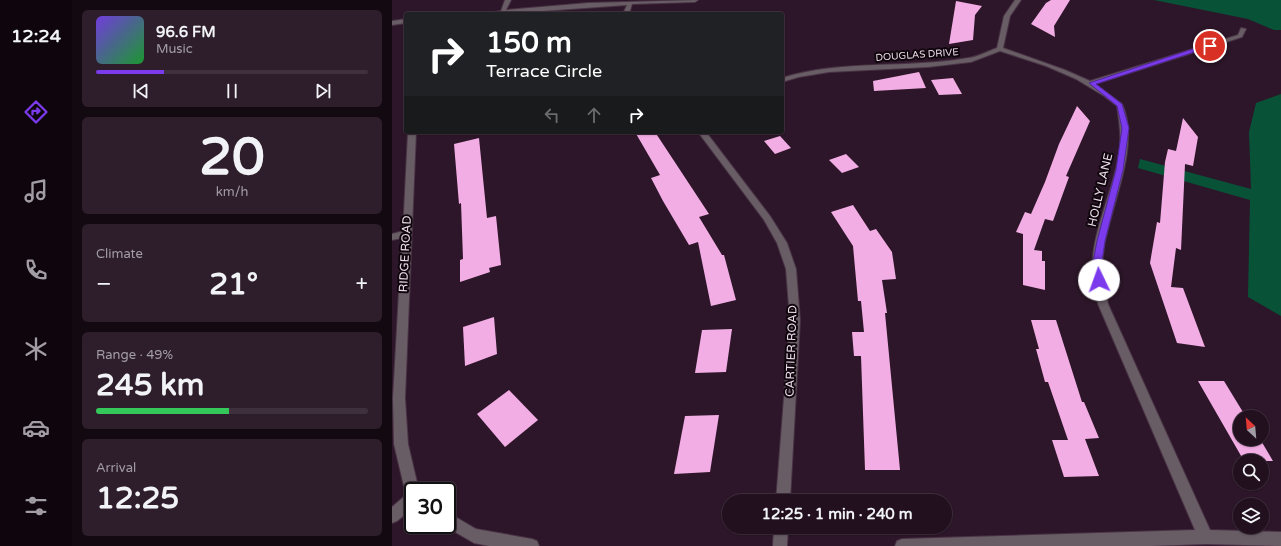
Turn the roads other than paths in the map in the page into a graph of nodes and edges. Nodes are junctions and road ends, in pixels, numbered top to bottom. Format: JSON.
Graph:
{"nodes":[{"id":1,"x":508,"y":0,"type":"edge"},
{"id":2,"x":695,"y":0,"type":"edge"},
{"id":3,"x":1018,"y":0,"type":"edge"},
{"id":4,"x":630,"y":3,"type":"junction"},
{"id":5,"x":503,"y":12,"type":"joint"},
{"id":6,"x":627,"y":12,"type":"edge"},
{"id":7,"x":404,"y":21,"type":"edge"},
{"id":8,"x":392,"y":22,"type":"edge"},
{"id":9,"x":1243,"y":28,"type":"dead end"},
{"id":10,"x":1000,"y":49,"type":"junction"},
{"id":11,"x":784,"y":79,"type":"edge"},
{"id":12,"x":1092,"y":83,"type":"junction"},
{"id":13,"x":412,"y":134,"type":"edge"},
{"id":14,"x":703,"y":134,"type":"edge"},
{"id":15,"x":407,"y":233,"type":"junction"},
{"id":16,"x":392,"y":237,"type":"edge"},
{"id":17,"x":410,"y":482,"type":"edge"},
{"id":18,"x":783,"y":494,"type":"edge"},
{"id":19,"x":404,"y":506,"type":"edge"},
{"id":20,"x":392,"y":516,"type":"edge"},
{"id":21,"x":456,"y":525,"type":"edge"},
{"id":22,"x":781,"y":534,"type":"edge"},
{"id":23,"x":1206,"y":538,"type":"junction"},
{"id":24,"x":1281,"y":539,"type":"edge"},
{"id":25,"x":532,"y":546,"type":"edge"},
{"id":26,"x":780,"y":546,"type":"edge"},
{"id":27,"x":902,"y":546,"type":"edge"}],
"edges":[{"from":1,"to":5,"type":"street"},
{"from":2,"to":4,"type":"street"},
{"from":3,"to":10,"type":"street"},
{"from":4,"to":5,"type":"street"},
{"from":4,"to":6,"type":"street"},
{"from":7,"to":8,"type":"street"},
{"from":9,"to":12,"type":"street"},
{"from":10,"to":11,"type":"street","name":"DOUGLAS DRIVE"},
{"from":10,"to":12,"type":"street","name":"HOLLY LANE"},
{"from":12,"to":23,"type":"street","name":"HOLLY LANE"},
{"from":13,"to":15,"type":"street","name":"RIDGE ROAD"},
{"from":14,"to":18,"type":"street","name":"CARTIER ROAD"},
{"from":15,"to":16,"type":"street"},
{"from":15,"to":17,"type":"street","name":"RIDGE ROAD"},
{"from":19,"to":20,"type":"street"},
{"from":21,"to":25,"type":"street"},
{"from":22,"to":26,"type":"street"},
{"from":23,"to":24,"type":"street"},
{"from":23,"to":27,"type":"street"}]}
